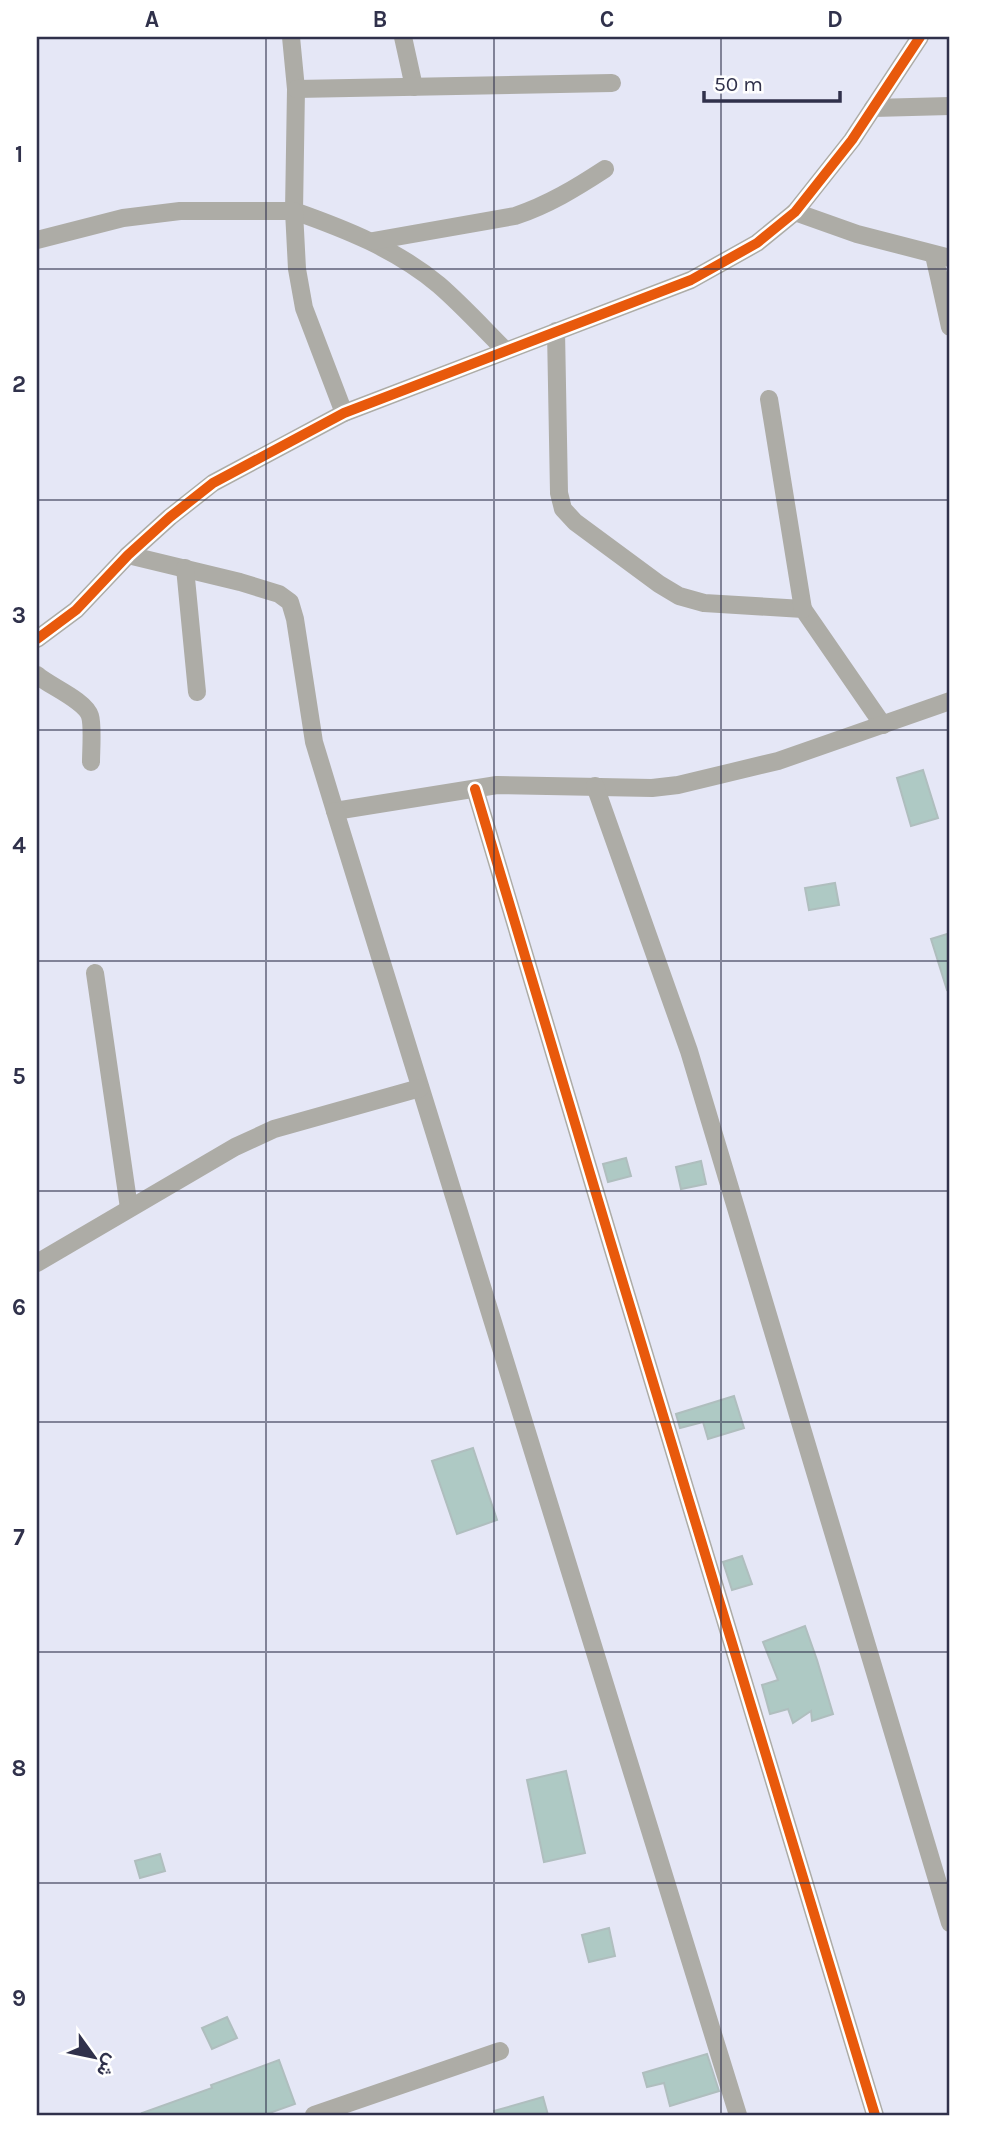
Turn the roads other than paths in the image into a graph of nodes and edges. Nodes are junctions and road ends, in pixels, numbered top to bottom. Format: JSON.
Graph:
{"nodes":[{"id":1,"x":291,"y":37,"type":"edge"},
{"id":2,"x":403,"y":37,"type":"edge"},
{"id":3,"x":920,"y":37,"type":"edge"},
{"id":4,"x":612,"y":83,"type":"dead end"},
{"id":5,"x":414,"y":87,"type":"junction"},
{"id":6,"x":296,"y":89,"type":"junction"},
{"id":7,"x":950,"y":106,"type":"edge"},
{"id":8,"x":873,"y":108,"type":"junction"},
{"id":9,"x":605,"y":169,"type":"dead end"},
{"id":10,"x":294,"y":211,"type":"junction"},
{"id":11,"x":795,"y":212,"type":"junction"},
{"id":12,"x":37,"y":240,"type":"edge"},
{"id":13,"x":373,"y":241,"type":"junction"},
{"id":14,"x":942,"y":257,"type":"edge"},
{"id":15,"x":950,"y":327,"type":"edge"},
{"id":16,"x":556,"y":331,"type":"junction"},
{"id":17,"x":505,"y":350,"type":"junction"},
{"id":18,"x":769,"y":398,"type":"dead end"},
{"id":19,"x":344,"y":413,"type":"junction"},
{"id":20,"x":128,"y":555,"type":"junction"},
{"id":21,"x":185,"y":568,"type":"junction"},
{"id":22,"x":803,"y":609,"type":"junction"},
{"id":23,"x":37,"y":639,"type":"edge"},
{"id":24,"x":37,"y":675,"type":"edge"},
{"id":25,"x":197,"y":692,"type":"dead end"},
{"id":26,"x":950,"y":701,"type":"edge"},
{"id":27,"x":883,"y":725,"type":"junction"},
{"id":28,"x":91,"y":762,"type":"dead end"},
{"id":29,"x":595,"y":786,"type":"junction"},
{"id":30,"x":475,"y":789,"type":"junction"},
{"id":31,"x":335,"y":811,"type":"junction"},
{"id":32,"x":95,"y":972,"type":"dead end"},
{"id":33,"x":419,"y":1088,"type":"junction"},
{"id":34,"x":129,"y":1208,"type":"junction"},
{"id":35,"x":37,"y":1263,"type":"edge"},
{"id":36,"x":950,"y":1923,"type":"edge"},
{"id":37,"x":500,"y":2050,"type":"dead end"},
{"id":38,"x":314,"y":2115,"type":"edge"},
{"id":39,"x":738,"y":2115,"type":"edge"},
{"id":40,"x":876,"y":2115,"type":"edge"}],
"edges":[{"from":1,"to":6,"type":"street"},
{"from":2,"to":5,"type":"street"},
{"from":3,"to":8,"type":"street"},
{"from":4,"to":5,"type":"street"},
{"from":5,"to":6,"type":"street"},
{"from":6,"to":10,"type":"street"},
{"from":7,"to":8,"type":"street"},
{"from":8,"to":11,"type":"street"},
{"from":9,"to":13,"type":"street"},
{"from":10,"to":12,"type":"street"},
{"from":10,"to":13,"type":"street"},
{"from":10,"to":19,"type":"street"},
{"from":11,"to":14,"type":"street"},
{"from":11,"to":16,"type":"street"},
{"from":13,"to":17,"type":"street"},
{"from":14,"to":15,"type":"street"},
{"from":16,"to":17,"type":"street"},
{"from":16,"to":22,"type":"street"},
{"from":17,"to":19,"type":"street"},
{"from":18,"to":22,"type":"street"},
{"from":19,"to":20,"type":"street"},
{"from":20,"to":21,"type":"street"},
{"from":20,"to":23,"type":"street"},
{"from":21,"to":25,"type":"street"},
{"from":21,"to":31,"type":"street"},
{"from":22,"to":27,"type":"street"},
{"from":24,"to":28,"type":"street"},
{"from":26,"to":27,"type":"street"},
{"from":27,"to":29,"type":"street"},
{"from":29,"to":30,"type":"street"},
{"from":29,"to":36,"type":"street"},
{"from":30,"to":31,"type":"street"},
{"from":30,"to":40,"type":"street"},
{"from":31,"to":33,"type":"street"},
{"from":32,"to":34,"type":"street"},
{"from":33,"to":34,"type":"street"},
{"from":33,"to":39,"type":"street"},
{"from":34,"to":35,"type":"street"},
{"from":37,"to":38,"type":"street"}]}
